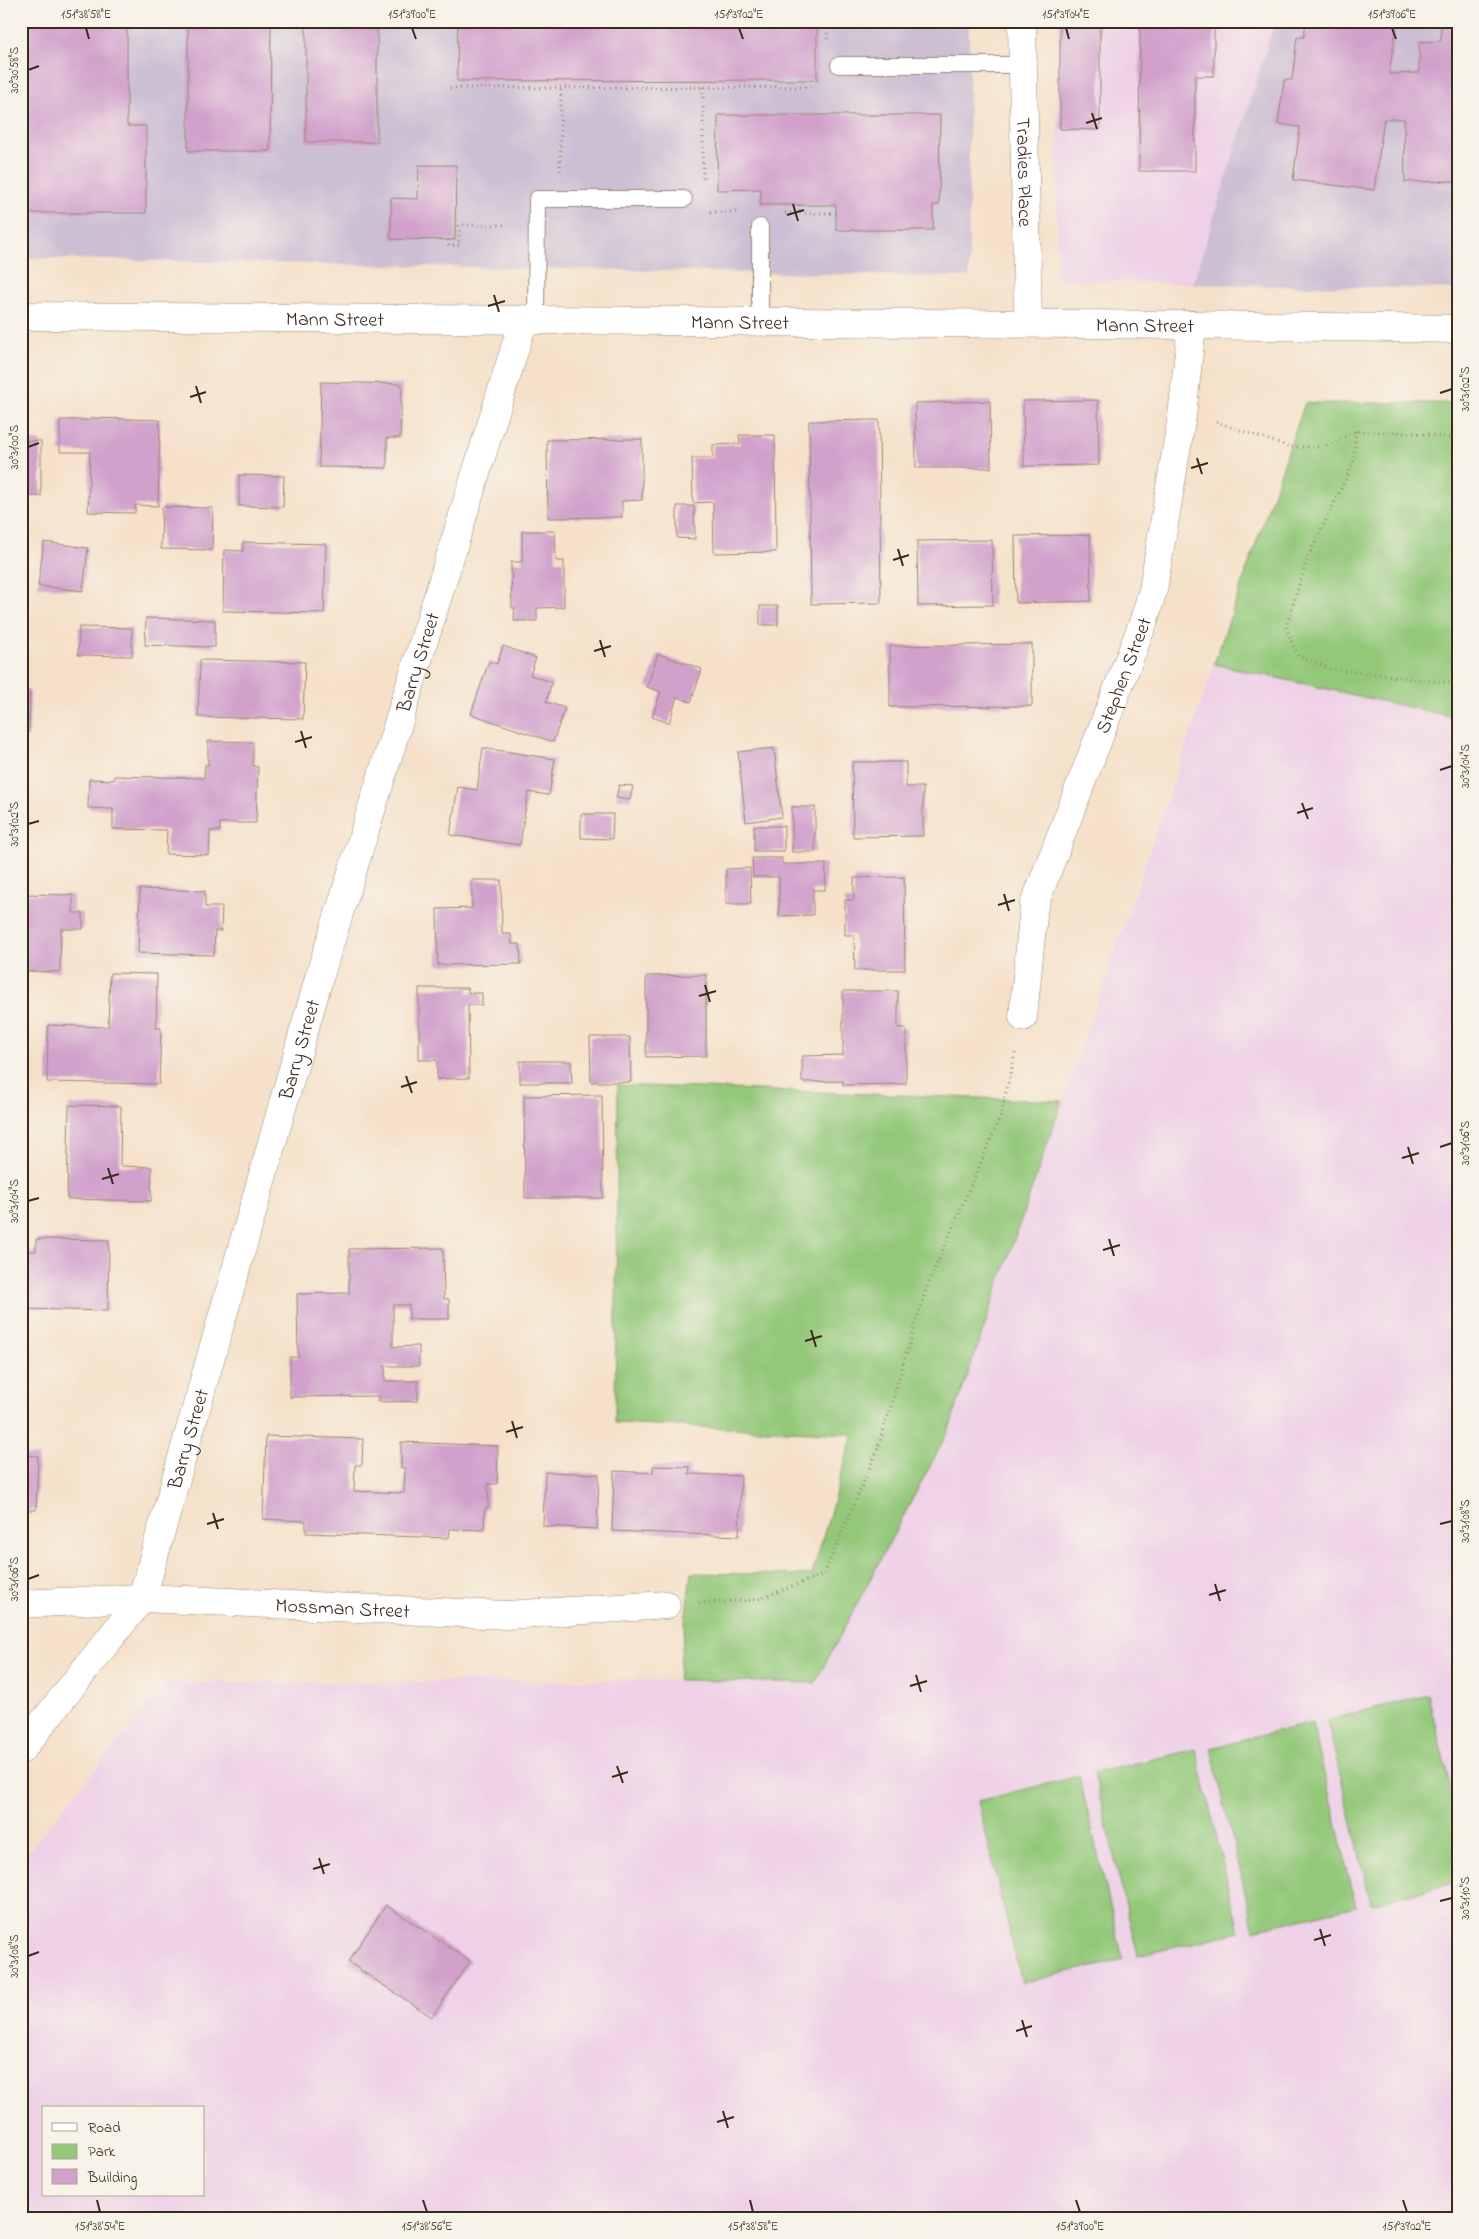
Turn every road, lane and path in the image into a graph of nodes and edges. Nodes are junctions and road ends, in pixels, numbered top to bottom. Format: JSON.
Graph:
{"nodes":[{"id":1,"x":1022,"y":21,"type":"edge"},
{"id":2,"x":828,"y":25,"type":"dead end"},
{"id":3,"x":828,"y":41,"type":"dead end"},
{"id":4,"x":839,"y":65,"type":"dead end"},
{"id":5,"x":1023,"y":65,"type":"junction"},
{"id":6,"x":703,"y":87,"type":"junction"},
{"id":7,"x":827,"y":87,"type":"dead end"},
{"id":8,"x":450,"y":88,"type":"dead end"},
{"id":9,"x":561,"y":88,"type":"junction"},
{"id":10,"x":702,"y":181,"type":"dead end"},
{"id":11,"x":684,"y":199,"type":"dead end"},
{"id":12,"x":560,"y":200,"type":"junction"},
{"id":13,"x":800,"y":205,"type":"dead end"},
{"id":14,"x":702,"y":212,"type":"dead end"},
{"id":15,"x":741,"y":212,"type":"dead end"},
{"id":16,"x":776,"y":213,"type":"dead end"},
{"id":17,"x":800,"y":213,"type":"junction"},
{"id":18,"x":836,"y":213,"type":"dead end"},
{"id":19,"x":494,"y":225,"type":"dead end"},
{"id":20,"x":760,"y":227,"type":"dead end"},
{"id":21,"x":448,"y":240,"type":"dead end"},
{"id":22,"x":21,"y":316,"type":"edge"},
{"id":23,"x":530,"y":319,"type":"junction"},
{"id":24,"x":760,"y":321,"type":"junction"},
{"id":25,"x":1028,"y":323,"type":"junction"},
{"id":26,"x":1192,"y":325,"type":"junction"},
{"id":27,"x":1458,"y":329,"type":"edge"},
{"id":28,"x":1208,"y":420,"type":"dead end"},
{"id":29,"x":1356,"y":431,"type":"junction"},
{"id":30,"x":1458,"y":439,"type":"edge"},
{"id":31,"x":1458,"y":684,"type":"edge"},
{"id":32,"x":1023,"y":1017,"type":"dead end"},
{"id":33,"x":1017,"y":1044,"type":"dead end"},
{"id":34,"x":142,"y":1598,"type":"junction"},
{"id":35,"x":21,"y":1604,"type":"edge"},
{"id":36,"x":666,"y":1605,"type":"joint"},
{"id":37,"x":21,"y":1750,"type":"edge"}],
"edges":[{"from":1,"to":5,"type":"street","name":"Tradies Place"},
{"from":2,"to":3,"type":"path"},
{"from":4,"to":5,"type":"lane"},
{"from":5,"to":25,"type":"street","name":"Tradies Place"},
{"from":6,"to":7,"type":"path"},
{"from":6,"to":9,"type":"path"},
{"from":6,"to":10,"type":"path"},
{"from":8,"to":9,"type":"path"},
{"from":9,"to":12,"type":"path"},
{"from":11,"to":12,"type":"lane"},
{"from":12,"to":23,"type":"lane"},
{"from":13,"to":17,"type":"path"},
{"from":14,"to":15,"type":"path"},
{"from":16,"to":17,"type":"path"},
{"from":17,"to":18,"type":"path"},
{"from":19,"to":21,"type":"path"},
{"from":20,"to":24,"type":"lane"},
{"from":22,"to":23,"type":"street","name":"Mann Street"},
{"from":23,"to":24,"type":"street","name":"Mann Street"},
{"from":23,"to":34,"type":"street","name":"Barry Street"},
{"from":24,"to":25,"type":"street","name":"Mann Street"},
{"from":25,"to":26,"type":"street","name":"Mann Street"},
{"from":26,"to":27,"type":"street","name":"Mann Street"},
{"from":26,"to":32,"type":"street","name":"Stephen Street"},
{"from":28,"to":29,"type":"path"},
{"from":29,"to":30,"type":"path"},
{"from":29,"to":31,"type":"path"},
{"from":33,"to":36,"type":"path"},
{"from":34,"to":35,"type":"street","name":"Mossman Street"},
{"from":34,"to":36,"type":"street","name":"Mossman Street"},
{"from":34,"to":37,"type":"street","name":"Barry Street"}]}
